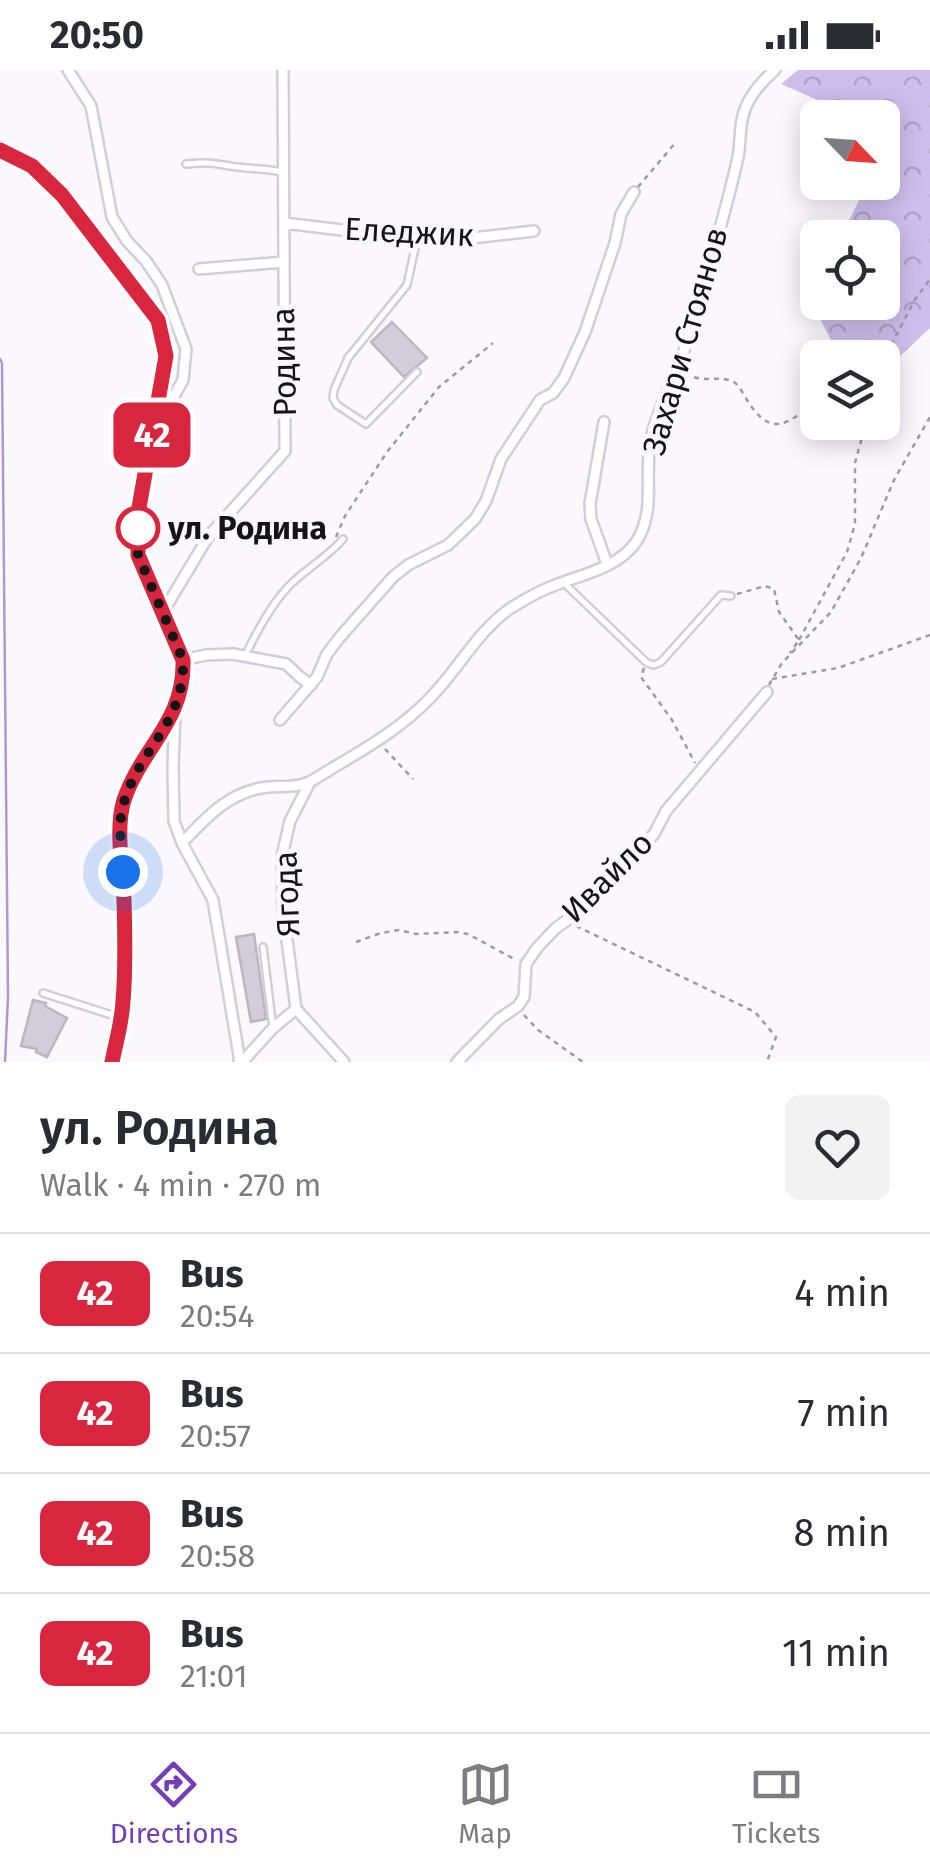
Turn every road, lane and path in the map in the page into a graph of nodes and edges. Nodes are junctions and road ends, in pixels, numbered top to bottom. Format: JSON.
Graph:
{"nodes":[{"id":1,"x":68,"y":70,"type":"edge"},
{"id":2,"x":283,"y":70,"type":"edge"},
{"id":3,"x":774,"y":70,"type":"edge"},
{"id":4,"x":676,"y":142,"type":"dead end"},
{"id":5,"x":0,"y":150,"type":"edge"},
{"id":6,"x":186,"y":164,"type":"dead end"},
{"id":7,"x":283,"y":172,"type":"junction"},
{"id":8,"x":634,"y":192,"type":"joint"},
{"id":9,"x":284,"y":223,"type":"junction"},
{"id":10,"x":534,"y":231,"type":"dead end"},
{"id":11,"x":417,"y":239,"type":"junction"},
{"id":12,"x":283,"y":262,"type":"junction"},
{"id":13,"x":199,"y":268,"type":"dead end"},
{"id":14,"x":930,"y":279,"type":"edge"},
{"id":15,"x":894,"y":340,"type":"edge"},
{"id":16,"x":493,"y":342,"type":"dead end"},
{"id":17,"x":678,"y":368,"type":"junction"},
{"id":18,"x":417,"y":372,"type":"dead end"},
{"id":19,"x":800,"y":414,"type":"edge"},
{"id":20,"x":930,"y":417,"type":"edge"},
{"id":21,"x":604,"y":422,"type":"dead end"},
{"id":22,"x":152,"y":436,"type":"junction"},
{"id":23,"x":861,"y":440,"type":"edge"},
{"id":24,"x":343,"y":539,"type":"dead end"},
{"id":25,"x":335,"y":548,"type":"junction"},
{"id":26,"x":608,"y":564,"type":"junction"},
{"id":27,"x":562,"y":582,"type":"junction"},
{"id":28,"x":731,"y":596,"type":"joint"},
{"id":29,"x":164,"y":612,"type":"junction"},
{"id":30,"x":930,"y":635,"type":"edge"},
{"id":31,"x":799,"y":640,"type":"junction"},
{"id":32,"x":245,"y":656,"type":"junction"},
{"id":33,"x":183,"y":660,"type":"junction"},
{"id":34,"x":647,"y":663,"type":"junction"},
{"id":35,"x":782,"y":663,"type":"junction"},
{"id":36,"x":770,"y":679,"type":"junction"},
{"id":37,"x":312,"y":684,"type":"junction"},
{"id":38,"x":767,"y":692,"type":"joint"},
{"id":39,"x":176,"y":710,"type":"junction"},
{"id":40,"x":280,"y":720,"type":"dead end"},
{"id":41,"x":377,"y":740,"type":"junction"},
{"id":42,"x":702,"y":769,"type":"junction"},
{"id":43,"x":413,"y":778,"type":"dead end"},
{"id":44,"x":309,"y":784,"type":"junction"},
{"id":45,"x":182,"y":843,"type":"junction"},
{"id":46,"x":566,"y":921,"type":"junction"},
{"id":47,"x":356,"y":942,"type":"dead end"},
{"id":48,"x":262,"y":948,"type":"dead end"},
{"id":49,"x":526,"y":964,"type":"junction"},
{"id":50,"x":44,"y":993,"type":"dead end"},
{"id":51,"x":296,"y":1008,"type":"junction"},
{"id":52,"x":515,"y":1008,"type":"junction"},
{"id":53,"x":121,"y":1018,"type":"junction"},
{"id":54,"x":273,"y":1028,"type":"junction"},
{"id":55,"x":243,"y":1061,"type":"edge"},
{"id":56,"x":112,"y":1062,"type":"edge"},
{"id":57,"x":344,"y":1062,"type":"edge"},
{"id":58,"x":457,"y":1062,"type":"edge"},
{"id":59,"x":583,"y":1062,"type":"edge"},
{"id":60,"x":767,"y":1062,"type":"edge"}],
"edges":[{"from":1,"to":22,"type":"street"},
{"from":2,"to":7,"type":"street","name":"Родина"},
{"from":3,"to":17,"type":"street","name":"Захари Стоянов"},
{"from":4,"to":8,"type":"path"},
{"from":5,"to":22,"type":"street"},
{"from":6,"to":7,"type":"lane"},
{"from":7,"to":9,"type":"street","name":"Родина"},
{"from":8,"to":37,"type":"street"},
{"from":9,"to":11,"type":"street","name":"Еледжик"},
{"from":9,"to":12,"type":"street","name":"Родина"},
{"from":10,"to":11,"type":"street","name":"Еледжик"},
{"from":11,"to":18,"type":"lane"},
{"from":12,"to":13,"type":"street"},
{"from":12,"to":29,"type":"street","name":"Родина"},
{"from":14,"to":15,"type":"path"},
{"from":16,"to":25,"type":"path"},
{"from":17,"to":19,"type":"path"},
{"from":17,"to":26,"type":"street","name":"Захари Стоянов"},
{"from":20,"to":35,"type":"path"},
{"from":21,"to":26,"type":"street"},
{"from":22,"to":29,"type":"street"},
{"from":23,"to":31,"type":"path"},
{"from":24,"to":25,"type":"lane"},
{"from":25,"to":32,"type":"lane"},
{"from":26,"to":27,"type":"street","name":"Захари Стоянов"},
{"from":27,"to":34,"type":"lane"},
{"from":27,"to":41,"type":"street","name":"Захари Стоянов"},
{"from":28,"to":31,"type":"path"},
{"from":28,"to":34,"type":"lane"},
{"from":29,"to":33,"type":"street"},
{"from":30,"to":36,"type":"path"},
{"from":31,"to":35,"type":"path"},
{"from":32,"to":33,"type":"street"},
{"from":32,"to":37,"type":"street"},
{"from":33,"to":39,"type":"street"},
{"from":34,"to":42,"type":"path"},
{"from":35,"to":36,"type":"path"},
{"from":36,"to":38,"type":"path"},
{"from":37,"to":40,"type":"street"},
{"from":38,"to":42,"type":"street","name":"Ивайло"},
{"from":39,"to":45,"type":"street"},
{"from":39,"to":53,"type":"street"},
{"from":41,"to":43,"type":"path"},
{"from":41,"to":44,"type":"street","name":"Захари Стоянов"},
{"from":42,"to":46,"type":"street","name":"Ивайло"},
{"from":44,"to":45,"type":"street","name":"Захари Стоянов"},
{"from":44,"to":51,"type":"street","name":"Ягода"},
{"from":45,"to":55,"type":"street"},
{"from":46,"to":49,"type":"street","name":"Ивайло"},
{"from":46,"to":60,"type":"path"},
{"from":47,"to":49,"type":"path"},
{"from":48,"to":54,"type":"lane"},
{"from":49,"to":52,"type":"street","name":"Ивайло"},
{"from":50,"to":53,"type":"lane"},
{"from":51,"to":54,"type":"street"},
{"from":51,"to":57,"type":"street"},
{"from":52,"to":58,"type":"street"},
{"from":52,"to":59,"type":"path"},
{"from":53,"to":56,"type":"street"},
{"from":54,"to":55,"type":"street"}]}
